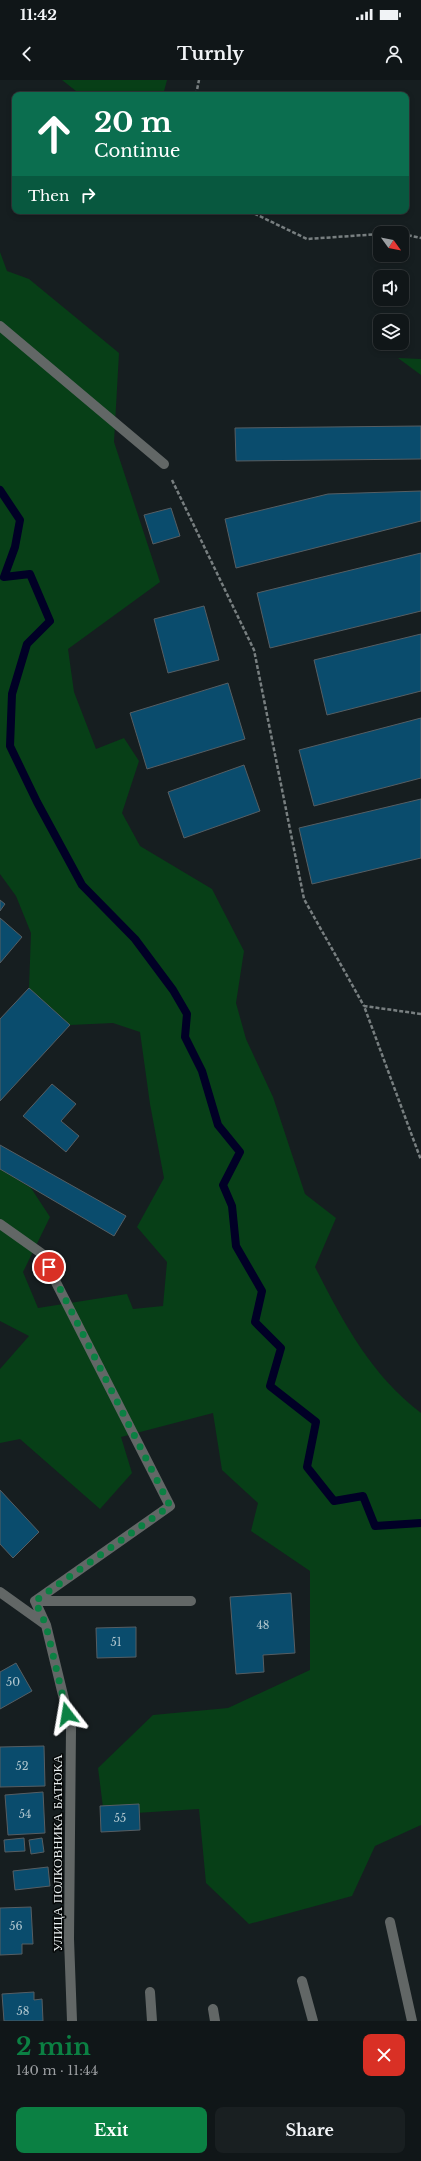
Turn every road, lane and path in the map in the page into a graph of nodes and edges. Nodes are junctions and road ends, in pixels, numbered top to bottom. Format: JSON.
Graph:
{"nodes":[{"id":1,"x":199,"y":80,"type":"edge"},
{"id":2,"x":197,"y":92,"type":"edge"},
{"id":3,"x":255,"y":214,"type":"edge"},
{"id":4,"x":373,"y":234,"type":"edge"},
{"id":5,"x":409,"y":235,"type":"edge"},
{"id":6,"x":421,"y":238,"type":"edge"},
{"id":7,"x":0,"y":326,"type":"edge"},
{"id":8,"x":164,"y":464,"type":"joint"},
{"id":9,"x":364,"y":1006,"type":"junction"},
{"id":10,"x":421,"y":1014,"type":"edge"},
{"id":11,"x":421,"y":1160,"type":"edge"},
{"id":12,"x":0,"y":1224,"type":"edge"},
{"id":13,"x":0,"y":1592,"type":"edge"},
{"id":14,"x":35,"y":1601,"type":"junction"},
{"id":15,"x":191,"y":1601,"type":"dead end"},
{"id":16,"x":46,"y":1625,"type":"junction"},
{"id":17,"x":390,"y":1922,"type":"dead end"},
{"id":18,"x":302,"y":1981,"type":"dead end"},
{"id":19,"x":150,"y":1992,"type":"dead end"},
{"id":20,"x":214,"y":2009,"type":"dead end"},
{"id":21,"x":72,"y":2021,"type":"edge"},
{"id":22,"x":152,"y":2021,"type":"edge"},
{"id":23,"x":216,"y":2021,"type":"edge"},
{"id":24,"x":313,"y":2021,"type":"edge"},
{"id":25,"x":412,"y":2021,"type":"edge"}],
"edges":[{"from":1,"to":2,"type":"path"},
{"from":3,"to":4,"type":"path"},
{"from":5,"to":6,"type":"path"},
{"from":7,"to":8,"type":"street"},
{"from":8,"to":9,"type":"path"},
{"from":9,"to":10,"type":"path"},
{"from":9,"to":11,"type":"path"},
{"from":12,"to":14,"type":"street"},
{"from":13,"to":16,"type":"street"},
{"from":14,"to":15,"type":"street"},
{"from":14,"to":16,"type":"street","name":"УЛИЦА ПОЛКОВНИКА БАТЮКА"},
{"from":16,"to":21,"type":"street","name":"УЛИЦА ПОЛКОВНИКА БАТЮКА"},
{"from":17,"to":25,"type":"street"},
{"from":18,"to":24,"type":"street"},
{"from":19,"to":22,"type":"street"},
{"from":20,"to":23,"type":"street"}]}
